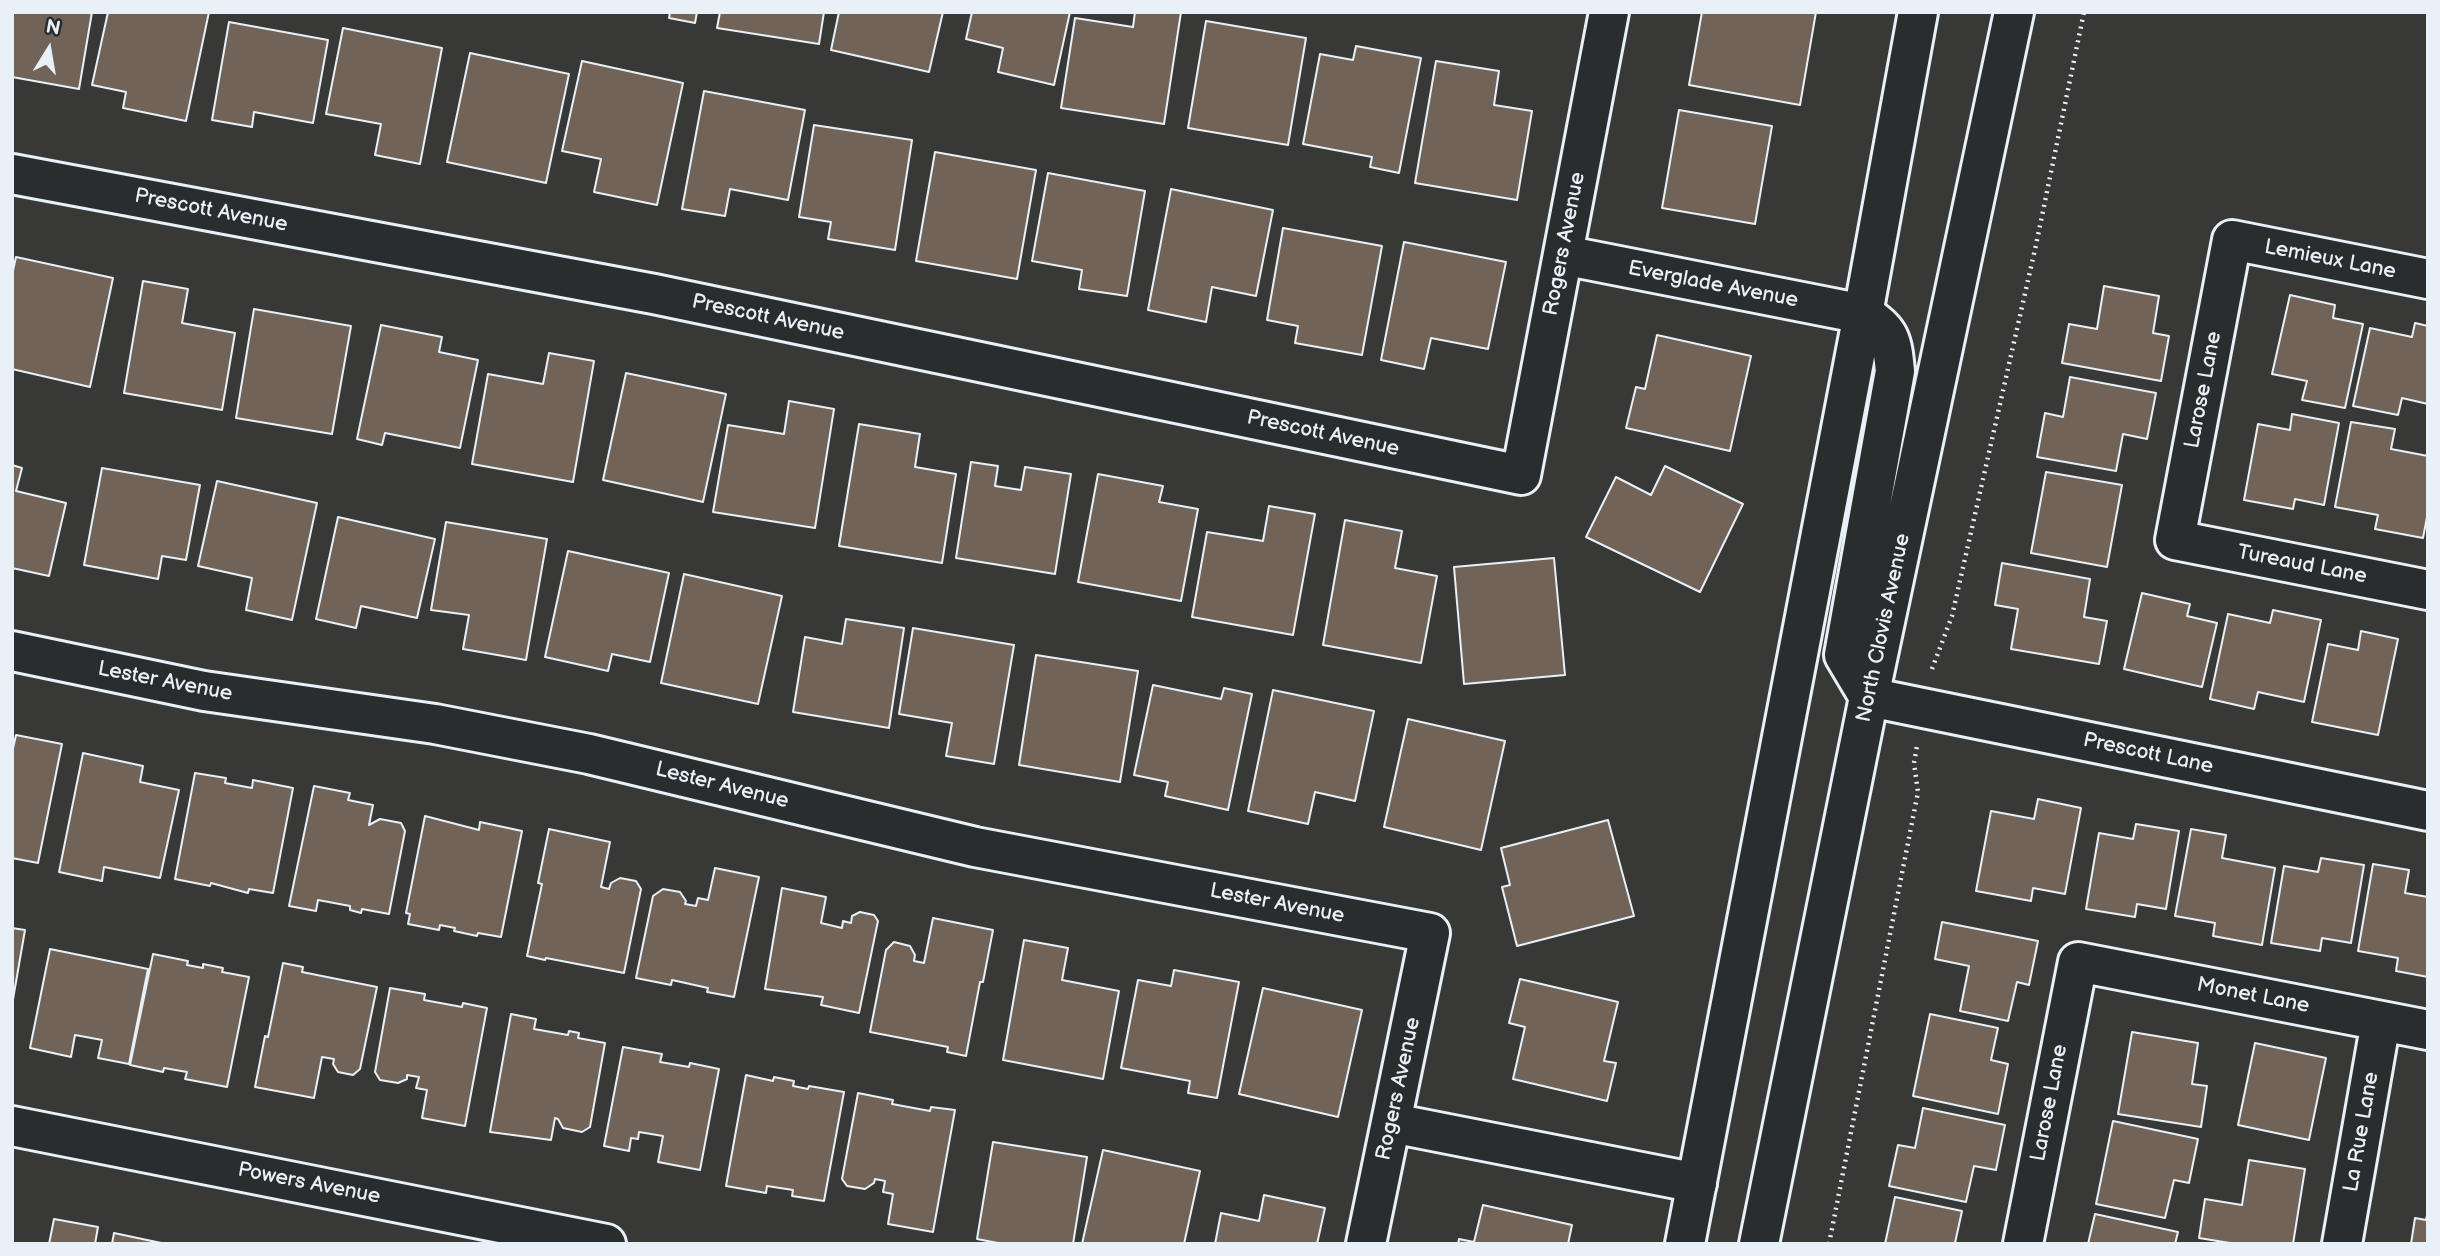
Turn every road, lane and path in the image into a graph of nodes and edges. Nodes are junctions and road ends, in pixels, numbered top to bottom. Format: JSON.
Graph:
{"nodes":[{"id":1,"x":1609,"y":12,"type":"edge"},
{"id":2,"x":1918,"y":12,"type":"edge"},
{"id":3,"x":2014,"y":12,"type":"edge"},
{"id":4,"x":2084,"y":12,"type":"edge"},
{"id":5,"x":12,"y":174,"type":"edge"},
{"id":6,"x":2232,"y":240,"type":"joint"},
{"id":7,"x":1563,"y":255,"type":"junction"},
{"id":8,"x":2428,"y":279,"type":"edge"},
{"id":9,"x":1863,"y":314,"type":"junction"},
{"id":10,"x":1521,"y":475,"type":"joint"},
{"id":11,"x":2175,"y":540,"type":"joint"},
{"id":12,"x":2428,"y":590,"type":"edge"},
{"id":13,"x":12,"y":651,"type":"edge"},
{"id":14,"x":1934,"y":659,"type":"dead end"},
{"id":15,"x":1869,"y":696,"type":"junction"},
{"id":16,"x":1914,"y":763,"type":"dead end"},
{"id":17,"x":2428,"y":811,"type":"edge"},
{"id":18,"x":1430,"y":933,"type":"joint"},
{"id":19,"x":2078,"y":962,"type":"joint"},
{"id":20,"x":2381,"y":1021,"type":"junction"},
{"id":21,"x":2428,"y":1030,"type":"edge"},
{"id":22,"x":1392,"y":1123,"type":"junction"},
{"id":23,"x":12,"y":1126,"type":"edge"},
{"id":24,"x":1698,"y":1183,"type":"junction"},
{"id":25,"x":507,"y":1234,"type":"edge"},
{"id":26,"x":606,"y":1244,"type":"edge"},
{"id":27,"x":1366,"y":1244,"type":"edge"},
{"id":28,"x":1685,"y":1244,"type":"edge"},
{"id":29,"x":1759,"y":1244,"type":"edge"},
{"id":30,"x":1829,"y":1244,"type":"edge"},
{"id":31,"x":2023,"y":1244,"type":"edge"},
{"id":32,"x":2342,"y":1244,"type":"edge"}],
"edges":[{"from":1,"to":7,"type":"street","name":"Rogers Avenue"},
{"from":2,"to":9,"type":"street"},
{"from":3,"to":15,"type":"street","name":"North Clovis Avenue"},
{"from":4,"to":14,"type":"path"},
{"from":5,"to":10,"type":"street","name":"Prescott Avenue"},
{"from":6,"to":8,"type":"street","name":"Lemieux Lane"},
{"from":6,"to":11,"type":"street","name":"Larose Lane"},
{"from":7,"to":9,"type":"street","name":"Everglade Avenue"},
{"from":7,"to":10,"type":"street","name":"Rogers Avenue"},
{"from":9,"to":15,"type":"street"},
{"from":9,"to":24,"type":"street"},
{"from":11,"to":12,"type":"street","name":"Tureaud Lane"},
{"from":13,"to":18,"type":"street","name":"Lester Avenue"},
{"from":15,"to":17,"type":"street","name":"Prescott Lane"},
{"from":15,"to":29,"type":"street","name":"North Clovis Avenue"},
{"from":16,"to":30,"type":"path"},
{"from":18,"to":22,"type":"street","name":"Rogers Avenue"},
{"from":19,"to":20,"type":"street","name":"Monet Lane"},
{"from":19,"to":31,"type":"street","name":"Larose Lane"},
{"from":20,"to":21,"type":"street","name":"Monet Lane"},
{"from":20,"to":32,"type":"street","name":"La Rue Lane"},
{"from":22,"to":24,"type":"street"},
{"from":22,"to":27,"type":"street","name":"Rogers Avenue"},
{"from":23,"to":25,"type":"street","name":"Powers Avenue"},
{"from":24,"to":28,"type":"street"},
{"from":25,"to":26,"type":"street","name":"Powers Avenue"}]}
